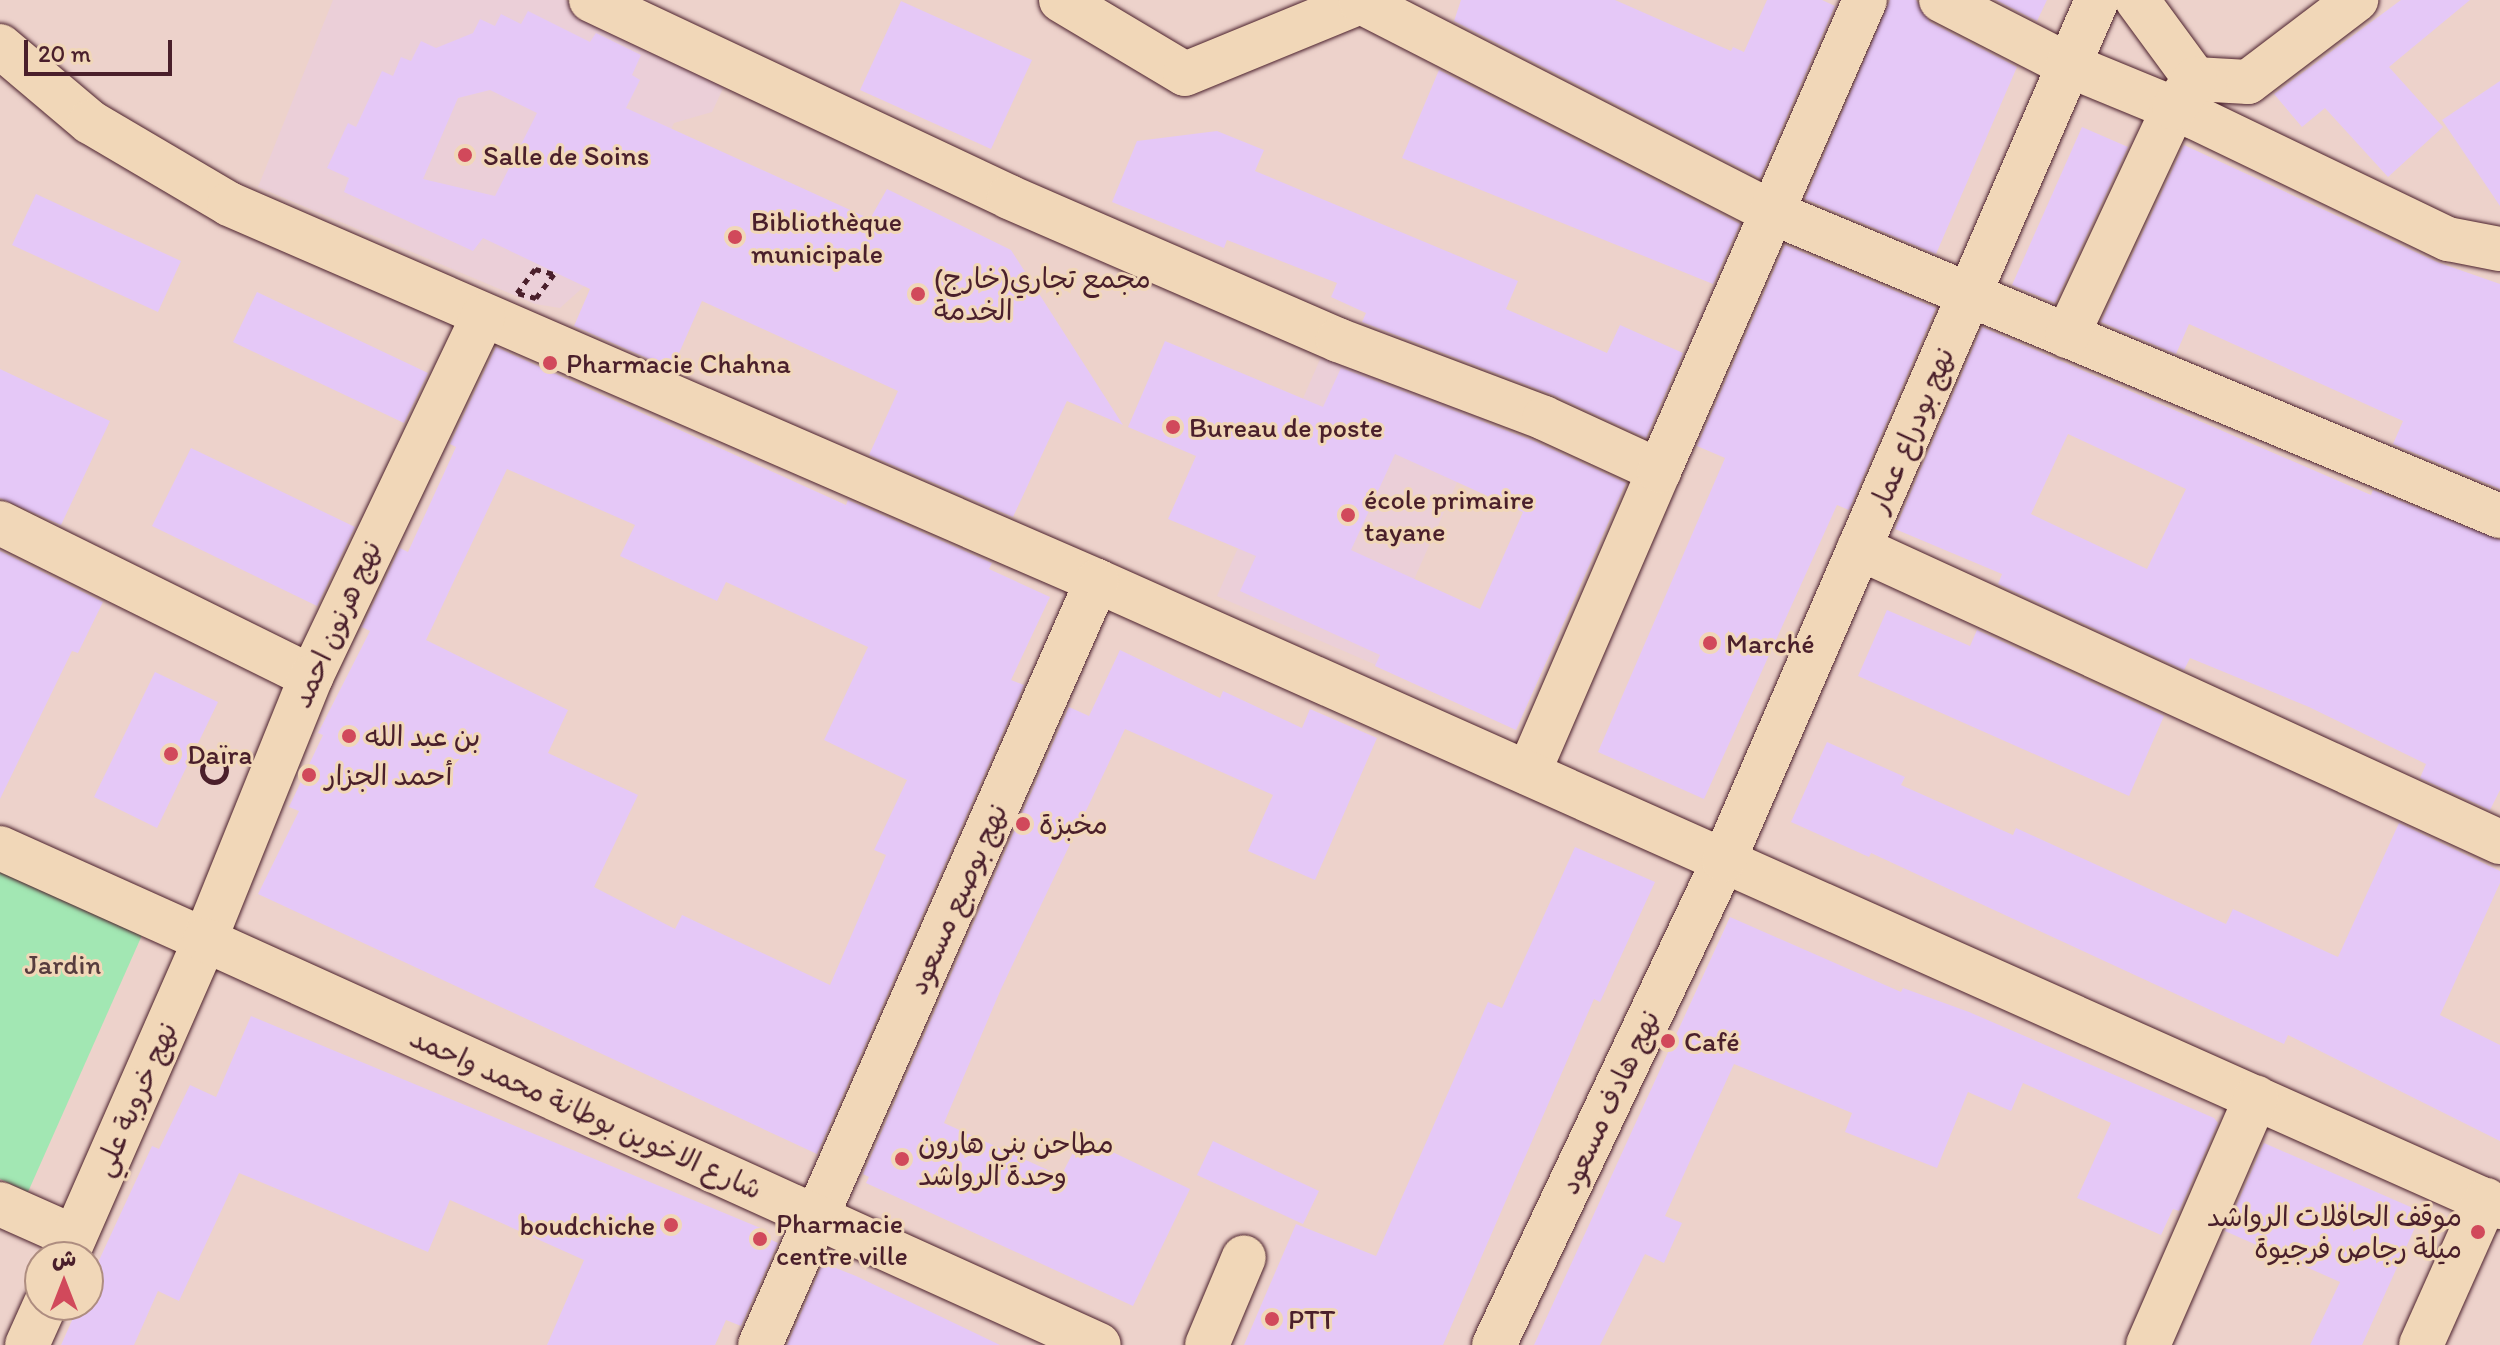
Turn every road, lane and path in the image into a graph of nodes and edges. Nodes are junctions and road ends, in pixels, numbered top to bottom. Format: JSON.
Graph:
{"nodes":[{"id":1,"x":591,"y":0,"type":"edge"},
{"id":2,"x":1061,"y":0,"type":"edge"},
{"id":3,"x":1865,"y":0,"type":"edge"},
{"id":4,"x":1941,"y":0,"type":"edge"},
{"id":5,"x":2097,"y":0,"type":"edge"},
{"id":6,"x":2137,"y":0,"type":"edge"},
{"id":7,"x":2356,"y":0,"type":"edge"},
{"id":8,"x":1363,"y":1,"type":"edge"},
{"id":9,"x":0,"y":46,"type":"edge"},
{"id":10,"x":2068,"y":65,"type":"junction"},
{"id":11,"x":2184,"y":93,"type":"junction"},
{"id":12,"x":1771,"y":212,"type":"junction"},
{"id":13,"x":2500,"y":249,"type":"edge"},
{"id":14,"x":1969,"y":296,"type":"junction"},
{"id":15,"x":483,"y":316,"type":"junction"},
{"id":16,"x":2067,"y":336,"type":"junction"},
{"id":17,"x":1659,"y":471,"type":"junction"},
{"id":18,"x":2500,"y":516,"type":"edge"},
{"id":19,"x":0,"y":523,"type":"edge"},
{"id":20,"x":1859,"y":548,"type":"junction"},
{"id":21,"x":1097,"y":581,"type":"junction"},
{"id":22,"x":311,"y":677,"type":"junction"},
{"id":23,"x":207,"y":757,"type":"joint"},
{"id":24,"x":1528,"y":773,"type":"junction"},
{"id":25,"x":2500,"y":842,"type":"edge"},
{"id":26,"x":0,"y":848,"type":"edge"},
{"id":27,"x":1724,"y":860,"type":"junction"},
{"id":28,"x":205,"y":940,"type":"junction"},
{"id":29,"x":2256,"y":1098,"type":"junction"},
{"id":30,"x":2493,"y":1203,"type":"edge"},
{"id":31,"x":0,"y":1204,"type":"edge"},
{"id":32,"x":817,"y":1218,"type":"junction"},
{"id":33,"x":60,"y":1241,"type":"edge"},
{"id":34,"x":73,"y":1241,"type":"edge"},
{"id":35,"x":1244,"y":1257,"type":"dead end"},
{"id":36,"x":38,"y":1321,"type":"edge"},
{"id":37,"x":27,"y":1345,"type":"edge"},
{"id":38,"x":760,"y":1345,"type":"edge"},
{"id":39,"x":1099,"y":1345,"type":"edge"},
{"id":40,"x":1207,"y":1345,"type":"edge"},
{"id":41,"x":1494,"y":1345,"type":"edge"},
{"id":42,"x":2148,"y":1345,"type":"edge"},
{"id":43,"x":2421,"y":1345,"type":"edge"}],
"edges":[{"from":1,"to":17,"type":"street"},
{"from":2,"to":8,"type":"street"},
{"from":3,"to":12,"type":"street"},
{"from":4,"to":10,"type":"street"},
{"from":5,"to":10,"type":"street","name":"نهج بودراع عمار"},
{"from":6,"to":11,"type":"street"},
{"from":7,"to":11,"type":"street"},
{"from":8,"to":12,"type":"street"},
{"from":9,"to":15,"type":"street"},
{"from":10,"to":11,"type":"street"},
{"from":10,"to":14,"type":"street","name":"نهج بودراع عمار"},
{"from":11,"to":13,"type":"street"},
{"from":11,"to":16,"type":"street"},
{"from":12,"to":14,"type":"street"},
{"from":12,"to":17,"type":"street"},
{"from":14,"to":16,"type":"street"},
{"from":14,"to":20,"type":"street","name":"نهج بودراع عمار"},
{"from":15,"to":21,"type":"street"},
{"from":15,"to":22,"type":"street","name":"نهج هرنون احمد"},
{"from":16,"to":18,"type":"street"},
{"from":17,"to":24,"type":"street"},
{"from":19,"to":22,"type":"street"},
{"from":20,"to":25,"type":"street"},
{"from":20,"to":27,"type":"street","name":"نهج بودراع عمار"},
{"from":21,"to":24,"type":"street"},
{"from":21,"to":32,"type":"street","name":"نهج بوصبع مسعود"},
{"from":22,"to":28,"type":"street","name":"نهج هرنون احمد"},
{"from":23,"to":23,"type":"path"},
{"from":24,"to":27,"type":"street"},
{"from":26,"to":28,"type":"street","name":"شارع الاخوين بوطانة محمد واحمد"},
{"from":27,"to":29,"type":"street"},
{"from":27,"to":41,"type":"street","name":"نهج هادف مسعود"},
{"from":28,"to":32,"type":"street","name":"شارع الاخوين بوطانة محمد واحمد"},
{"from":28,"to":34,"type":"street","name":"نهج خروبة علي"},
{"from":29,"to":30,"type":"street"},
{"from":29,"to":42,"type":"street"},
{"from":30,"to":43,"type":"street"},
{"from":31,"to":33,"type":"street"},
{"from":32,"to":38,"type":"street","name":"نهج بوصبع مسعود"},
{"from":32,"to":39,"type":"street","name":"شارع الاخوين بوطانة محمد واحمد"},
{"from":35,"to":40,"type":"street"},
{"from":36,"to":37,"type":"street"}]}
